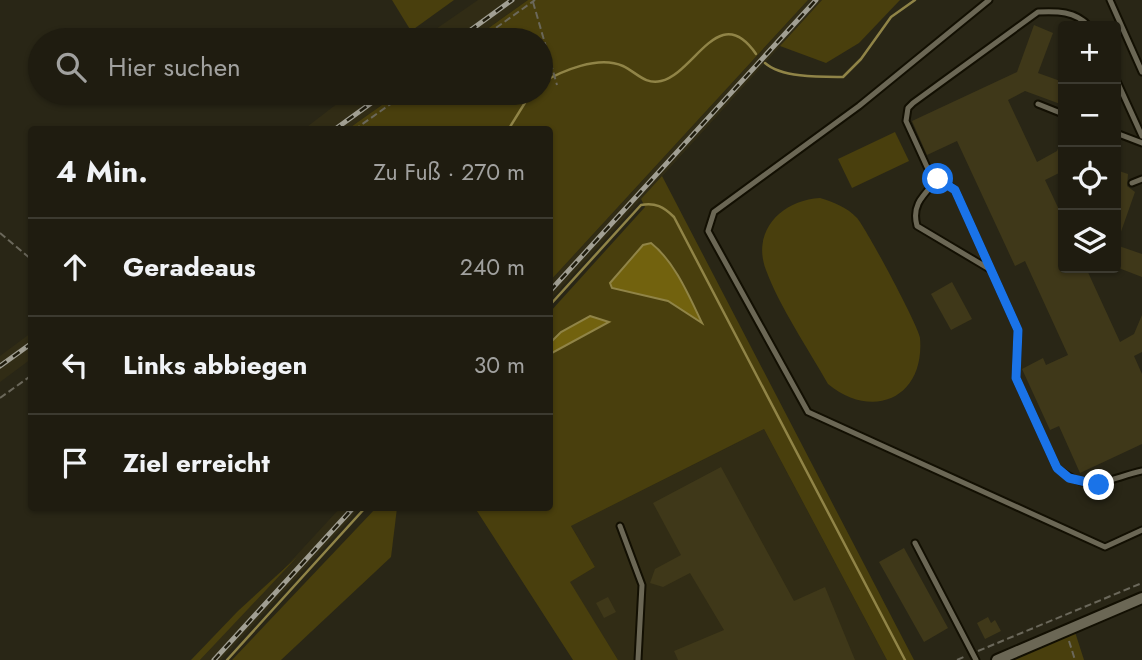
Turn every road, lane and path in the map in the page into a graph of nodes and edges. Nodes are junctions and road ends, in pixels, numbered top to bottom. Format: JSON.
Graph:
{"nodes":[{"id":1,"x":989,"y":0,"type":"edge"},
{"id":2,"x":1110,"y":0,"type":"edge"},
{"id":3,"x":534,"y":1,"type":"edge"},
{"id":4,"x":1082,"y":21,"type":"edge"},
{"id":5,"x":496,"y":28,"type":"edge"},
{"id":6,"x":541,"y":28,"type":"edge"},
{"id":7,"x":1142,"y":72,"type":"edge"},
{"id":8,"x":553,"y":75,"type":"edge"},
{"id":9,"x":1118,"y":84,"type":"edge"},
{"id":10,"x":556,"y":85,"type":"dead end"},
{"id":11,"x":1038,"y":104,"type":"dead end"},
{"id":12,"x":389,"y":105,"type":"edge"},
{"id":13,"x":1058,"y":112,"type":"edge"},
{"id":14,"x":360,"y":126,"type":"edge"},
{"id":15,"x":1121,"y":135,"type":"edge"},
{"id":16,"x":1142,"y":136,"type":"edge"},
{"id":17,"x":1142,"y":143,"type":"edge"},
{"id":18,"x":938,"y":179,"type":"junction"},
{"id":19,"x":1142,"y":179,"type":"edge"},
{"id":20,"x":1132,"y":183,"type":"dead end"},
{"id":21,"x":0,"y":233,"type":"edge"},
{"id":22,"x":28,"y":257,"type":"edge"},
{"id":23,"x":991,"y":270,"type":"junction"},
{"id":24,"x":28,"y":378,"type":"edge"},
{"id":25,"x":0,"y":398,"type":"edge"},
{"id":26,"x":1142,"y":471,"type":"edge"},
{"id":27,"x":620,"y":526,"type":"dead end"},
{"id":28,"x":1142,"y":530,"type":"edge"},
{"id":29,"x":915,"y":542,"type":"dead end"},
{"id":30,"x":1142,"y":583,"type":"edge"},
{"id":31,"x":1142,"y":598,"type":"edge"},
{"id":32,"x":1066,"y":631,"type":"junction"},
{"id":33,"x":975,"y":657,"type":"edge"},
{"id":34,"x":638,"y":660,"type":"edge"},
{"id":35,"x":957,"y":660,"type":"edge"},
{"id":36,"x":997,"y":660,"type":"edge"},
{"id":37,"x":1075,"y":660,"type":"edge"}],
"edges":[{"from":1,"to":28,"type":"lane"},
{"from":2,"to":7,"type":"lane"},
{"from":3,"to":5,"type":"path"},
{"from":3,"to":6,"type":"path"},
{"from":4,"to":18,"type":"lane"},
{"from":8,"to":10,"type":"path"},
{"from":9,"to":16,"type":"lane"},
{"from":11,"to":13,"type":"lane"},
{"from":12,"to":14,"type":"path"},
{"from":15,"to":17,"type":"lane"},
{"from":18,"to":23,"type":"lane"},
{"from":18,"to":23,"type":"lane"},
{"from":19,"to":20,"type":"lane"},
{"from":21,"to":22,"type":"path"},
{"from":23,"to":26,"type":"lane"},
{"from":24,"to":25,"type":"path"},
{"from":27,"to":34,"type":"lane"},
{"from":29,"to":33,"type":"lane"},
{"from":30,"to":33,"type":"path"},
{"from":31,"to":32,"type":"street"},
{"from":32,"to":36,"type":"street"},
{"from":32,"to":37,"type":"path"},
{"from":33,"to":35,"type":"path"}]}
